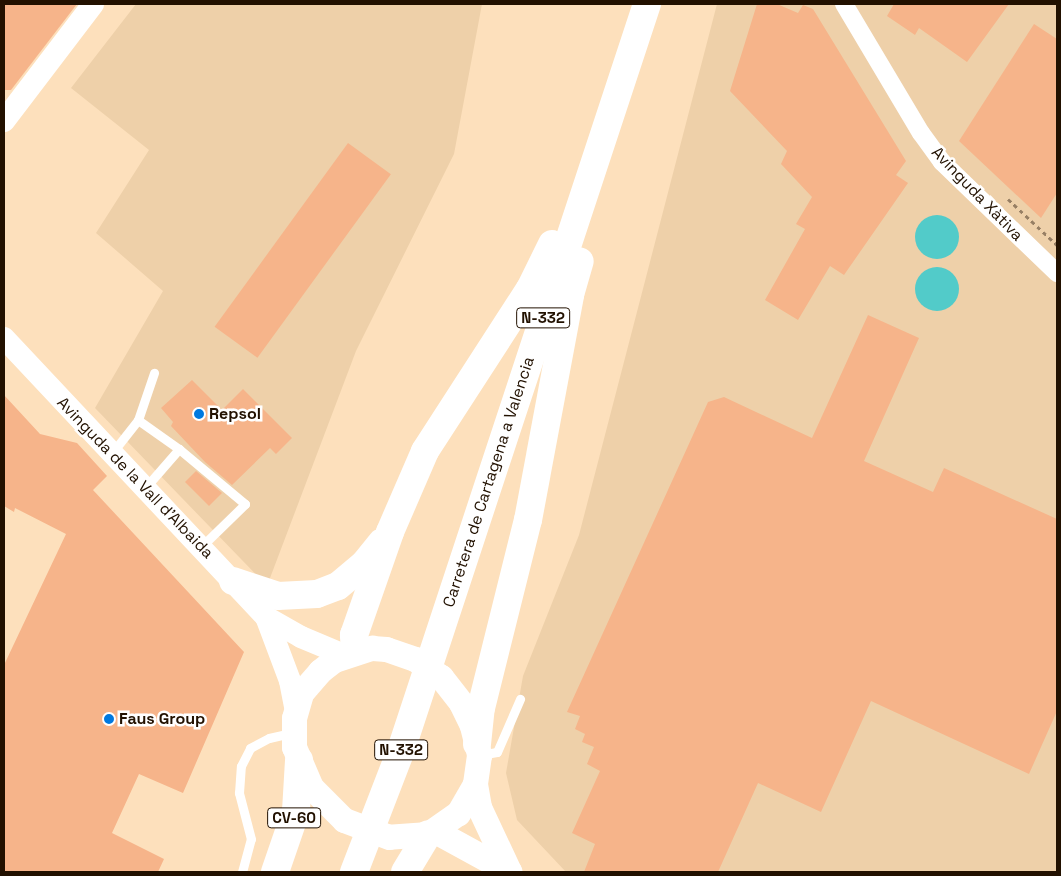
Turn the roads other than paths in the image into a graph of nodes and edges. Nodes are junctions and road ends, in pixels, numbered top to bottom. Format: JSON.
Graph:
{"nodes":[{"id":1,"x":92,"y":4,"type":"edge"},
{"id":2,"x":634,"y":4,"type":"edge"},
{"id":3,"x":647,"y":4,"type":"edge"},
{"id":4,"x":659,"y":4,"type":"edge"},
{"id":5,"x":844,"y":4,"type":"edge"},
{"id":6,"x":4,"y":119,"type":"edge"},
{"id":7,"x":1057,"y":274,"type":"edge"},
{"id":8,"x":4,"y":338,"type":"edge"},
{"id":9,"x":154,"y":373,"type":"dead end"},
{"id":10,"x":138,"y":420,"type":"junction"},
{"id":11,"x":179,"y":449,"type":"junction"},
{"id":12,"x":112,"y":454,"type":"junction"},
{"id":13,"x":145,"y":488,"type":"junction"},
{"id":14,"x":390,"y":532,"type":"junction"},
{"id":15,"x":201,"y":547,"type":"junction"},
{"id":16,"x":233,"y":581,"type":"junction"},
{"id":17,"x":266,"y":617,"type":"junction"},
{"id":18,"x":349,"y":653,"type":"junction"},
{"id":19,"x":520,"y":699,"type":"dead end"},
{"id":20,"x":296,"y":707,"type":"junction"},
{"id":21,"x":293,"y":733,"type":"junction"},
{"id":22,"x":478,"y":749,"type":"junction"},
{"id":23,"x":299,"y":760,"type":"junction"},
{"id":24,"x":475,"y":784,"type":"junction"},
{"id":25,"x":432,"y":833,"type":"junction"},
{"id":26,"x":355,"y":868,"type":"edge"},
{"id":27,"x":242,"y":872,"type":"edge"},
{"id":28,"x":275,"y":872,"type":"edge"},
{"id":29,"x":405,"y":872,"type":"edge"},
{"id":30,"x":509,"y":872,"type":"edge"}],
"edges":[{"from":1,"to":6,"type":"street"},
{"from":2,"to":14,"type":"highway"},
{"from":3,"to":26,"type":"highway","name":"Carretera de Cartagena a Valencia","number":"N-332"},
{"from":4,"to":22,"type":"highway"},
{"from":5,"to":7,"type":"street","name":"Avinguda Xàtiva"},
{"from":8,"to":12,"type":"street","name":"Avinguda de la Vall d'Albaida"},
{"from":9,"to":10,"type":"lane"},
{"from":10,"to":11,"type":"lane"},
{"from":10,"to":12,"type":"lane"},
{"from":11,"to":13,"type":"lane"},
{"from":11,"to":15,"type":"lane"},
{"from":12,"to":13,"type":"street","name":"Avinguda de la Vall d'Albaida"},
{"from":13,"to":15,"type":"street","name":"Avinguda de la Vall d'Albaida"},
{"from":14,"to":16,"type":"highway"},
{"from":14,"to":18,"type":"highway"},
{"from":15,"to":16,"type":"street","name":"Avinguda de la Vall d'Albaida"},
{"from":16,"to":17,"type":"street","name":"Avinguda de la Vall d'Albaida"},
{"from":17,"to":18,"type":"street","name":"Avinguda de la Vall d'Albaida"},
{"from":17,"to":20,"type":"street","name":"Avinguda de la Vall d'Albaida"},
{"from":18,"to":20,"type":"main road"},
{"from":18,"to":22,"type":"main road"},
{"from":19,"to":22,"type":"lane"},
{"from":20,"to":21,"type":"main road"},
{"from":21,"to":23,"type":"main road"},
{"from":21,"to":27,"type":"lane"},
{"from":22,"to":24,"type":"main road"},
{"from":23,"to":25,"type":"main road"},
{"from":23,"to":28,"type":"highway","number":"CV-60"},
{"from":24,"to":25,"type":"main road"},
{"from":24,"to":30,"type":"main road"},
{"from":25,"to":29,"type":"highway"},
{"from":25,"to":30,"type":"main road"}]}
